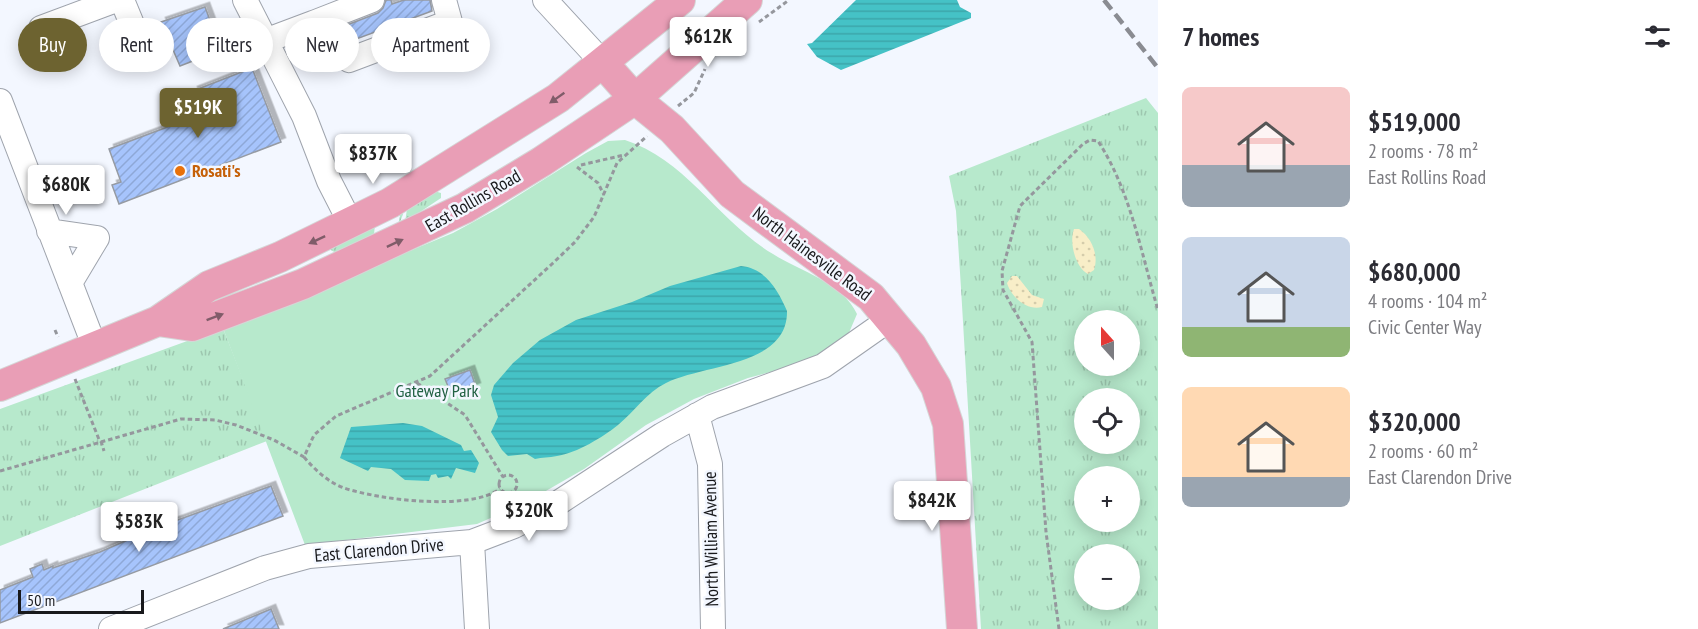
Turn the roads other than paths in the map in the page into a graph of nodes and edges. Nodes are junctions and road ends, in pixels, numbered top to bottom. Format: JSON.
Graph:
{"nodes":[{"id":1,"x":116,"y":0,"type":"edge"},
{"id":2,"x":122,"y":0,"type":"edge"},
{"id":3,"x":245,"y":0,"type":"edge"},
{"id":4,"x":372,"y":0,"type":"edge"},
{"id":5,"x":444,"y":0,"type":"edge"},
{"id":6,"x":545,"y":0,"type":"edge"},
{"id":7,"x":680,"y":0,"type":"edge"},
{"id":8,"x":751,"y":12,"type":"edge"},
{"id":9,"x":68,"y":18,"type":"edge"},
{"id":10,"x":129,"y":18,"type":"edge"},
{"id":11,"x":254,"y":18,"type":"edge"},
{"id":12,"x":326,"y":18,"type":"edge"},
{"id":13,"x":273,"y":56,"type":"edge"},
{"id":14,"x":359,"y":56,"type":"edge"},
{"id":15,"x":603,"y":63,"type":"junction"},
{"id":16,"x":635,"y":99,"type":"junction"},
{"id":17,"x":0,"y":101,"type":"edge"},
{"id":18,"x":6,"y":134,"type":"edge"},
{"id":19,"x":351,"y":224,"type":"junction"},
{"id":20,"x":49,"y":231,"type":"junction"},
{"id":21,"x":70,"y":283,"type":"junction"},
{"id":22,"x":890,"y":320,"type":"junction"},
{"id":23,"x":158,"y":321,"type":"junction"},
{"id":24,"x":94,"y":345,"type":"junction"},
{"id":25,"x":0,"y":386,"type":"edge"},
{"id":26,"x":697,"y":416,"type":"junction"},
{"id":27,"x":472,"y":542,"type":"junction"},
{"id":28,"x":111,"y":629,"type":"edge"},
{"id":29,"x":477,"y":629,"type":"edge"},
{"id":30,"x":713,"y":629,"type":"edge"},
{"id":31,"x":963,"y":629,"type":"edge"}],
"edges":[{"from":1,"to":9,"type":"street"},
{"from":2,"to":10,"type":"street"},
{"from":3,"to":11,"type":"street"},
{"from":4,"to":12,"type":"street"},
{"from":5,"to":14,"type":"street"},
{"from":6,"to":15,"type":"street"},
{"from":7,"to":15,"type":"main road","name":"East Rollins Road"},
{"from":8,"to":16,"type":"main road","name":"East Rollins Road"},
{"from":13,"to":19,"type":"street"},
{"from":15,"to":16,"type":"main road","name":"North Hainesville Road"},
{"from":15,"to":19,"type":"main road","name":"East Rollins Road","one_way":true},
{"from":16,"to":22,"type":"main road","name":"North Hainesville Road"},
{"from":23,"to":16,"type":"main road","name":"East Rollins Road","one_way":true},
{"from":17,"to":18,"type":"street"},
{"from":18,"to":20,"type":"street"},
{"from":19,"to":23,"type":"main road","name":"East Rollins Road","one_way":true},
{"from":20,"to":21,"type":"street"},
{"from":20,"to":21,"type":"street"},
{"from":21,"to":24,"type":"street"},
{"from":22,"to":26,"type":"street","name":"East Clarendon Drive"},
{"from":22,"to":31,"type":"main road","name":"North Hainesville Road"},
{"from":23,"to":24,"type":"main road","name":"East Rollins Road"},
{"from":24,"to":25,"type":"main road","name":"East Rollins Road"},
{"from":26,"to":27,"type":"street","name":"East Clarendon Drive"},
{"from":26,"to":30,"type":"street","name":"North William Avenue"},
{"from":27,"to":28,"type":"street","name":"East Clarendon Drive"},
{"from":27,"to":29,"type":"street"}]}
